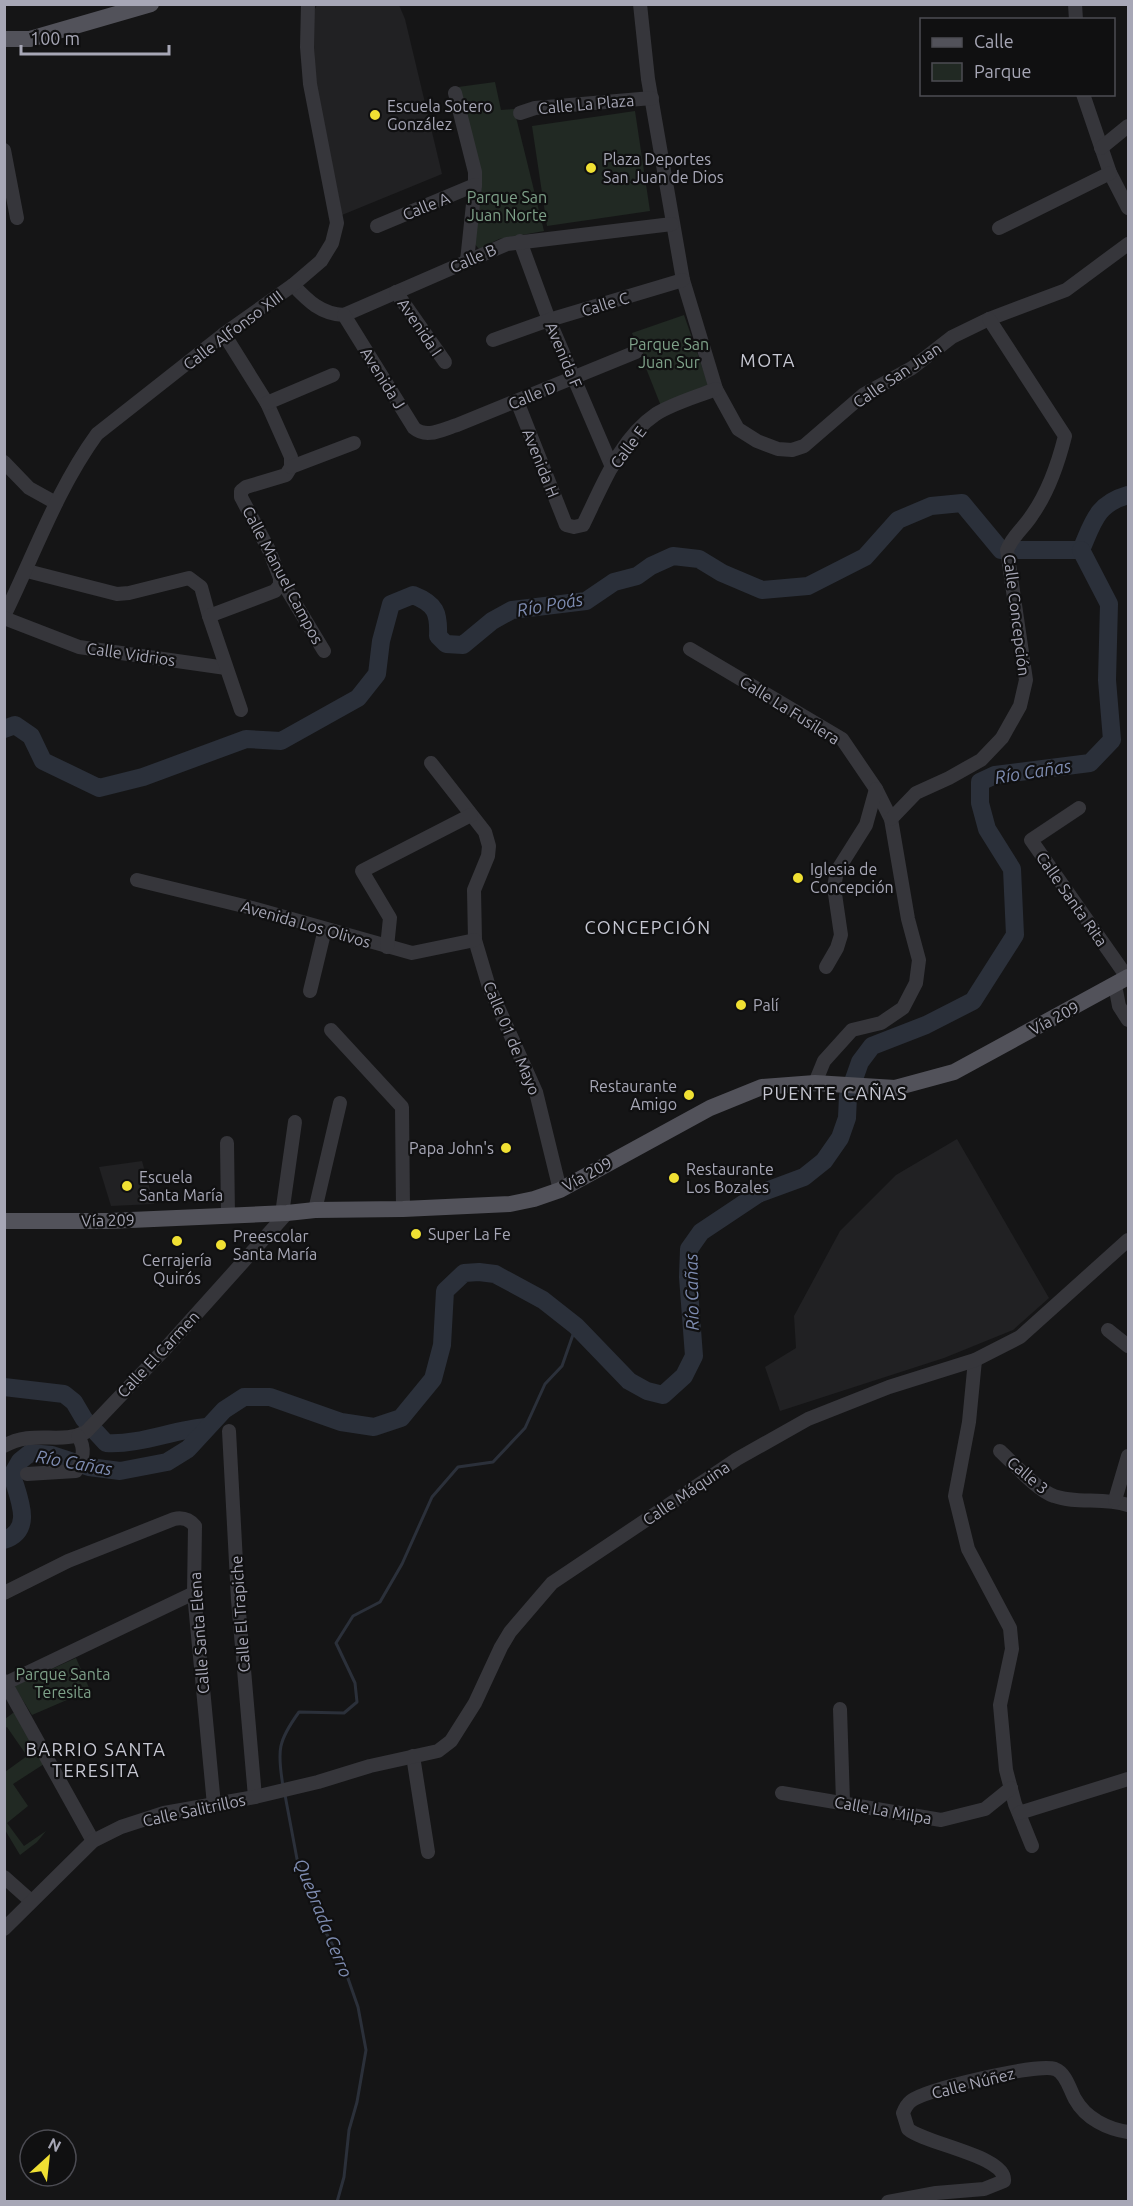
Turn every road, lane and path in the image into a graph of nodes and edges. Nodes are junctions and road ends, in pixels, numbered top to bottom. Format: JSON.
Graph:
{"nodes":[{"id":1,"x":308,"y":4,"type":"edge"},
{"id":2,"x":640,"y":4,"type":"edge"},
{"id":3,"x":147,"y":5,"type":"edge"},
{"id":4,"x":4,"y":39,"type":"edge"},
{"id":5,"x":455,"y":93,"type":"dead end"},
{"id":6,"x":1084,"y":96,"type":"edge"},
{"id":7,"x":652,"y":98,"type":"junction"},
{"id":8,"x":520,"y":113,"type":"dead end"},
{"id":9,"x":1128,"y":126,"type":"edge"},
{"id":10,"x":1101,"y":148,"type":"junction"},
{"id":11,"x":4,"y":150,"type":"edge"},
{"id":12,"x":1110,"y":173,"type":"junction"},
{"id":13,"x":475,"y":185,"type":"junction"},
{"id":14,"x":1128,"y":208,"type":"edge"},
{"id":15,"x":17,"y":218,"type":"dead end"},
{"id":16,"x":672,"y":224,"type":"junction"},
{"id":17,"x":376,"y":226,"type":"dead end"},
{"id":18,"x":999,"y":228,"type":"dead end"},
{"id":19,"x":520,"y":241,"type":"junction"},
{"id":20,"x":1128,"y":244,"type":"edge"},
{"id":21,"x":467,"y":261,"type":"junction"},
{"id":22,"x":683,"y":280,"type":"junction"},
{"id":23,"x":293,"y":285,"type":"junction"},
{"id":24,"x":396,"y":292,"type":"junction"},
{"id":25,"x":344,"y":315,"type":"junction"},
{"id":26,"x":989,"y":319,"type":"junction"},
{"id":27,"x":549,"y":320,"type":"junction"},
{"id":28,"x":224,"y":334,"type":"junction"},
{"id":29,"x":493,"y":340,"type":"dead end"},
{"id":30,"x":636,"y":352,"type":"dead end"},
{"id":31,"x":445,"y":362,"type":"dead end"},
{"id":32,"x":333,"y":375,"type":"dead end"},
{"id":33,"x":574,"y":378,"type":"junction"},
{"id":34,"x":716,"y":389,"type":"junction"},
{"id":35,"x":517,"y":401,"type":"junction"},
{"id":36,"x":267,"y":403,"type":"junction"},
{"id":37,"x":427,"y":434,"type":"joint"},
{"id":38,"x":354,"y":443,"type":"dead end"},
{"id":39,"x":4,"y":462,"type":"edge"},
{"id":40,"x":291,"y":467,"type":"junction"},
{"id":41,"x":612,"y":467,"type":"junction"},
{"id":42,"x":56,"y":503,"type":"junction"},
{"id":43,"x":566,"y":525,"type":"joint"},
{"id":44,"x":27,"y":571,"type":"junction"},
{"id":45,"x":280,"y":578,"type":"junction"},
{"id":46,"x":209,"y":616,"type":"junction"},
{"id":47,"x":4,"y":617,"type":"edge"},
{"id":48,"x":690,"y":649,"type":"dead end"},
{"id":49,"x":324,"y":651,"type":"dead end"},
{"id":50,"x":226,"y":668,"type":"junction"},
{"id":51,"x":241,"y":710,"type":"dead end"},
{"id":52,"x":432,"y":763,"type":"dead end"},
{"id":53,"x":876,"y":789,"type":"junction"},
{"id":54,"x":1079,"y":807,"type":"dead end"},
{"id":55,"x":471,"y":815,"type":"junction"},
{"id":56,"x":891,"y":819,"type":"junction"},
{"id":57,"x":137,"y":880,"type":"dead end"},
{"id":58,"x":326,"y":929,"type":"junction"},
{"id":59,"x":475,"y":940,"type":"junction"},
{"id":60,"x":387,"y":947,"type":"junction"},
{"id":61,"x":826,"y":967,"type":"dead end"},
{"id":62,"x":1124,"y":980,"type":"edge"},
{"id":63,"x":310,"y":991,"type":"dead end"},
{"id":64,"x":1128,"y":1020,"type":"edge"},
{"id":65,"x":331,"y":1030,"type":"dead end"},
{"id":66,"x":815,"y":1083,"type":"junction"},
{"id":67,"x":339,"y":1103,"type":"dead end"},
{"id":68,"x":295,"y":1122,"type":"dead end"},
{"id":69,"x":227,"y":1143,"type":"dead end"},
{"id":70,"x":560,"y":1190,"type":"junction"},
{"id":71,"x":403,"y":1209,"type":"junction"},
{"id":72,"x":315,"y":1210,"type":"junction"},
{"id":73,"x":285,"y":1213,"type":"junction"},
{"id":74,"x":228,"y":1215,"type":"junction"},
{"id":75,"x":4,"y":1221,"type":"edge"},
{"id":76,"x":1128,"y":1240,"type":"edge"},
{"id":77,"x":1108,"y":1330,"type":"dead end"},
{"id":78,"x":1127,"y":1341,"type":"edge"},
{"id":79,"x":975,"y":1360,"type":"junction"},
{"id":80,"x":229,"y":1431,"type":"dead end"},
{"id":81,"x":82,"y":1434,"type":"junction"},
{"id":82,"x":4,"y":1446,"type":"edge"},
{"id":83,"x":1000,"y":1451,"type":"dead end"},
{"id":84,"x":1128,"y":1456,"type":"edge"},
{"id":85,"x":27,"y":1474,"type":"dead end"},
{"id":86,"x":1115,"y":1500,"type":"junction"},
{"id":87,"x":1128,"y":1505,"type":"edge"},
{"id":88,"x":4,"y":1593,"type":"edge"},
{"id":89,"x":194,"y":1593,"type":"junction"},
{"id":90,"x":5,"y":1682,"type":"edge"},
{"id":91,"x":16,"y":1705,"type":"junction"},
{"id":92,"x":840,"y":1709,"type":"dead end"},
{"id":93,"x":4,"y":1714,"type":"edge"},
{"id":94,"x":413,"y":1756,"type":"junction"},
{"id":95,"x":1128,"y":1779,"type":"edge"},
{"id":96,"x":293,"y":1788,"type":"joint"},
{"id":97,"x":1011,"y":1788,"type":"junction"},
{"id":98,"x":782,"y":1793,"type":"dead end"},
{"id":99,"x":255,"y":1797,"type":"junction"},
{"id":100,"x":843,"y":1802,"type":"junction"},
{"id":101,"x":214,"y":1805,"type":"junction"},
{"id":102,"x":1019,"y":1814,"type":"junction"},
{"id":103,"x":93,"y":1841,"type":"junction"},
{"id":104,"x":1032,"y":1846,"type":"dead end"},
{"id":105,"x":428,"y":1852,"type":"dead end"},
{"id":106,"x":4,"y":1877,"type":"edge"},
{"id":107,"x":31,"y":1901,"type":"junction"},
{"id":108,"x":4,"y":1929,"type":"edge"},
{"id":109,"x":1128,"y":2132,"type":"edge"},
{"id":110,"x":888,"y":2202,"type":"edge"}],
"edges":[{"from":1,"to":23,"type":"street","name":"Calle Alfonso XIII"},
{"from":2,"to":7,"type":"street","name":"Calle San Juan"},
{"from":3,"to":4,"type":"main road"},
{"from":5,"to":13,"type":"street"},
{"from":6,"to":10,"type":"street"},
{"from":7,"to":8,"type":"street","name":"Calle La Plaza"},
{"from":7,"to":16,"type":"street","name":"Calle San Juan"},
{"from":9,"to":10,"type":"street"},
{"from":10,"to":12,"type":"street"},
{"from":11,"to":15,"type":"street"},
{"from":12,"to":14,"type":"street"},
{"from":12,"to":18,"type":"street"},
{"from":13,"to":17,"type":"street","name":"Calle A"},
{"from":13,"to":21,"type":"street"},
{"from":16,"to":19,"type":"street","name":"Calle B"},
{"from":16,"to":22,"type":"street","name":"Calle San Juan"},
{"from":19,"to":21,"type":"street","name":"Calle B"},
{"from":19,"to":27,"type":"street","name":"Avenida F"},
{"from":20,"to":26,"type":"street","name":"Calle San Juan"},
{"from":21,"to":24,"type":"street","name":"Calle B"},
{"from":22,"to":27,"type":"street","name":"Calle C"},
{"from":22,"to":34,"type":"street","name":"Calle San Juan"},
{"from":23,"to":25,"type":"street"},
{"from":23,"to":28,"type":"street","name":"Calle Alfonso XIII"},
{"from":24,"to":25,"type":"street","name":"Calle B"},
{"from":24,"to":31,"type":"street","name":"Avenida I"},
{"from":25,"to":37,"type":"street","name":"Avenida J"},
{"from":26,"to":34,"type":"street","name":"Calle San Juan"},
{"from":26,"to":56,"type":"street","name":"Calle Concepción"},
{"from":27,"to":29,"type":"street","name":"Calle C"},
{"from":27,"to":33,"type":"street","name":"Avenida F"},
{"from":28,"to":36,"type":"street"},
{"from":28,"to":42,"type":"street","name":"Calle Alfonso XIII"},
{"from":30,"to":33,"type":"street","name":"Calle D"},
{"from":32,"to":36,"type":"street"},
{"from":33,"to":35,"type":"street","name":"Calle D"},
{"from":33,"to":41,"type":"street","name":"Avenida F"},
{"from":34,"to":41,"type":"street","name":"Calle E"},
{"from":35,"to":37,"type":"street","name":"Calle D"},
{"from":35,"to":43,"type":"street","name":"Avenida H"},
{"from":36,"to":40,"type":"street"},
{"from":38,"to":40,"type":"street"},
{"from":39,"to":42,"type":"street"},
{"from":40,"to":45,"type":"street","name":"Calle Manuel Campos"},
{"from":41,"to":43,"type":"street","name":"Calle E"},
{"from":42,"to":44,"type":"street","name":"Calle Alfonso XIII"},
{"from":44,"to":46,"type":"street"},
{"from":44,"to":47,"type":"street","name":"Calle Alfonso XIII"},
{"from":45,"to":46,"type":"street"},
{"from":45,"to":49,"type":"street","name":"Calle Manuel Campos"},
{"from":46,"to":50,"type":"street"},
{"from":47,"to":50,"type":"street","name":"Calle Vidrios"},
{"from":48,"to":53,"type":"street","name":"Calle La Fusilera"},
{"from":50,"to":51,"type":"street"},
{"from":52,"to":55,"type":"street","name":"Calle 01 de Mayo"},
{"from":53,"to":56,"type":"street","name":"Calle La Fusilera"},
{"from":53,"to":61,"type":"street"},
{"from":54,"to":62,"type":"street","name":"Calle Santa Rita"},
{"from":55,"to":59,"type":"street","name":"Calle 01 de Mayo"},
{"from":55,"to":60,"type":"street"},
{"from":56,"to":66,"type":"street"},
{"from":57,"to":58,"type":"street","name":"Avenida Los Olivos"},
{"from":58,"to":60,"type":"street","name":"Avenida Los Olivos"},
{"from":58,"to":63,"type":"street"},
{"from":59,"to":60,"type":"street","name":"Avenida Los Olivos"},
{"from":59,"to":70,"type":"street","name":"Calle 01 de Mayo"},
{"from":62,"to":64,"type":"street"},
{"from":62,"to":66,"type":"main road","name":"Vía 209"},
{"from":65,"to":71,"type":"street"},
{"from":66,"to":70,"type":"main road","name":"Vía 209"},
{"from":67,"to":72,"type":"street"},
{"from":68,"to":73,"type":"street"},
{"from":69,"to":74,"type":"street"},
{"from":70,"to":71,"type":"main road","name":"Vía 209"},
{"from":71,"to":72,"type":"main road","name":"Vía 209"},
{"from":72,"to":73,"type":"main road","name":"Vía 209"},
{"from":73,"to":74,"type":"main road","name":"Vía 209"},
{"from":73,"to":81,"type":"street","name":"Calle El Carmen"},
{"from":74,"to":75,"type":"main road","name":"Vía 209"},
{"from":76,"to":79,"type":"street","name":"Calle Máquina"},
{"from":77,"to":78,"type":"street"},
{"from":79,"to":94,"type":"street","name":"Calle Máquina"},
{"from":79,"to":97,"type":"street"},
{"from":80,"to":99,"type":"street","name":"Calle El Trapiche"},
{"from":81,"to":82,"type":"street"},
{"from":81,"to":85,"type":"street"},
{"from":83,"to":86,"type":"street","name":"Calle 3"},
{"from":84,"to":86,"type":"street"},
{"from":86,"to":87,"type":"street","name":"Calle 3"},
{"from":88,"to":89,"type":"street","name":"Calle Santa Elena"},
{"from":89,"to":90,"type":"street"},
{"from":89,"to":101,"type":"street","name":"Calle Santa Elena"},
{"from":90,"to":91,"type":"street"},
{"from":91,"to":93,"type":"street"},
{"from":91,"to":103,"type":"street"},
{"from":92,"to":100,"type":"street"},
{"from":94,"to":96,"type":"street","name":"Calle Máquina"},
{"from":94,"to":105,"type":"street"},
{"from":95,"to":102,"type":"street"},
{"from":96,"to":99,"type":"street","name":"Calle Salitrillos"},
{"from":97,"to":100,"type":"street","name":"Calle La Milpa"},
{"from":97,"to":102,"type":"street"},
{"from":98,"to":100,"type":"street","name":"Calle La Milpa"},
{"from":99,"to":101,"type":"street","name":"Calle Salitrillos"},
{"from":101,"to":103,"type":"street","name":"Calle Salitrillos"},
{"from":102,"to":104,"type":"street"},
{"from":103,"to":107,"type":"street","name":"Calle Salitrillos"},
{"from":106,"to":107,"type":"street"},
{"from":107,"to":108,"type":"street","name":"Calle Salitrillos"},
{"from":109,"to":110,"type":"street","name":"Calle Núñez"}]}
